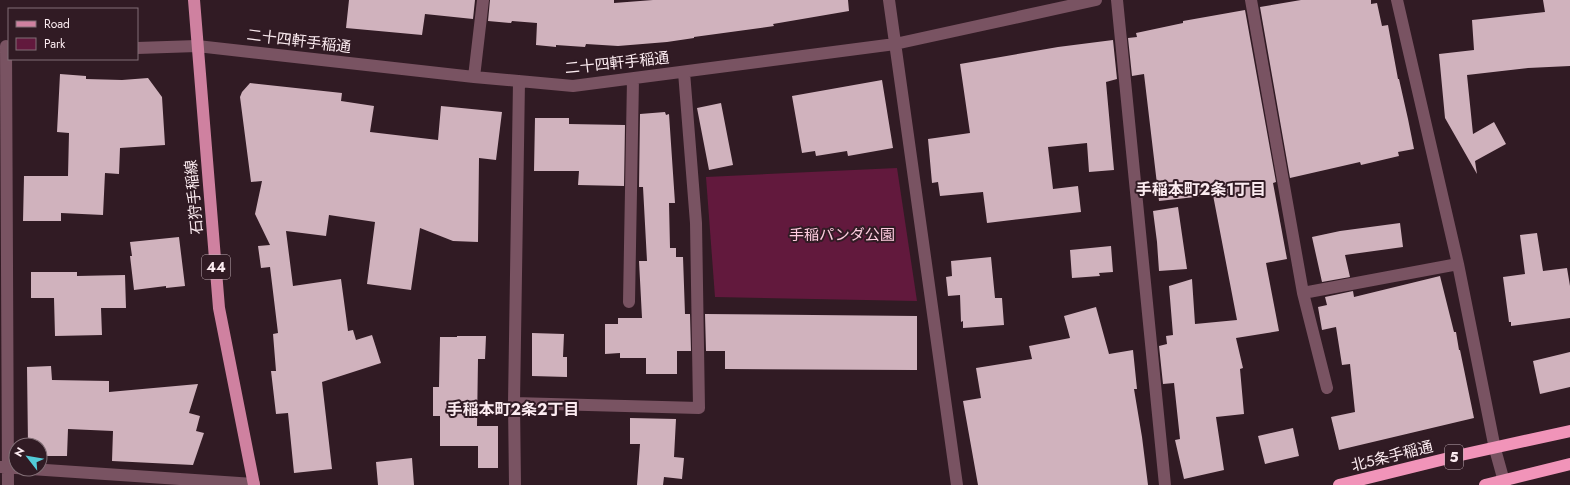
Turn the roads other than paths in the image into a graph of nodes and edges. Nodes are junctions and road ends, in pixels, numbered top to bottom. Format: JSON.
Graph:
{"nodes":[{"id":1,"x":194,"y":0,"type":"edge"},
{"id":2,"x":483,"y":0,"type":"edge"},
{"id":3,"x":889,"y":0,"type":"edge"},
{"id":4,"x":1096,"y":0,"type":"edge"},
{"id":5,"x":1117,"y":0,"type":"edge"},
{"id":6,"x":1251,"y":0,"type":"edge"},
{"id":7,"x":1397,"y":0,"type":"edge"},
{"id":8,"x":895,"y":44,"type":"junction"},
{"id":9,"x":5,"y":46,"type":"edge"},
{"id":10,"x":198,"y":46,"type":"junction"},
{"id":11,"x":138,"y":48,"type":"edge"},
{"id":12,"x":684,"y":72,"type":"junction"},
{"id":13,"x":474,"y":77,"type":"junction"},
{"id":14,"x":633,"y":79,"type":"junction"},
{"id":15,"x":520,"y":81,"type":"junction"},
{"id":16,"x":1458,"y":264,"type":"junction"},
{"id":17,"x":1304,"y":293,"type":"junction"},
{"id":18,"x":629,"y":302,"type":"dead end"},
{"id":19,"x":1327,"y":388,"type":"dead end"},
{"id":20,"x":514,"y":402,"type":"junction"},
{"id":21,"x":1570,"y":431,"type":"edge"},
{"id":22,"x":1495,"y":449,"type":"junction"},
{"id":23,"x":1570,"y":464,"type":"edge"},
{"id":24,"x":4,"y":468,"type":"edge"},
{"id":25,"x":1505,"y":482,"type":"edge"},
{"id":26,"x":8,"y":485,"type":"edge"},
{"id":27,"x":254,"y":485,"type":"edge"},
{"id":28,"x":515,"y":485,"type":"edge"},
{"id":29,"x":957,"y":485,"type":"edge"},
{"id":30,"x":1165,"y":485,"type":"edge"},
{"id":31,"x":1339,"y":485,"type":"edge"},
{"id":32,"x":1485,"y":485,"type":"edge"}],
"edges":[{"from":1,"to":10,"type":"main road","name":"石狩手稲線","number":"44"},
{"from":2,"to":13,"type":"street"},
{"from":3,"to":8,"type":"street"},
{"from":4,"to":8,"type":"street","name":"二十四軒手稲通"},
{"from":5,"to":30,"type":"street"},
{"from":6,"to":17,"type":"street"},
{"from":7,"to":16,"type":"street"},
{"from":8,"to":12,"type":"street","name":"二十四軒手稲通"},
{"from":8,"to":29,"type":"street"},
{"from":9,"to":24,"type":"street"},
{"from":10,"to":11,"type":"street","name":"二十四軒手稲通"},
{"from":10,"to":13,"type":"street","name":"二十四軒手稲通"},
{"from":10,"to":27,"type":"main road","name":"石狩手稲線","number":"44"},
{"from":12,"to":14,"type":"street","name":"二十四軒手稲通"},
{"from":12,"to":20,"type":"street"},
{"from":13,"to":15,"type":"street","name":"二十四軒手稲通"},
{"from":14,"to":15,"type":"street","name":"二十四軒手稲通"},
{"from":14,"to":18,"type":"street"},
{"from":15,"to":20,"type":"street"},
{"from":16,"to":17,"type":"street"},
{"from":16,"to":22,"type":"street"},
{"from":17,"to":19,"type":"street"},
{"from":20,"to":28,"type":"street"},
{"from":21,"to":22,"type":"highway","name":"北5条手稲通","number":"5"},
{"from":22,"to":25,"type":"street"},
{"from":22,"to":31,"type":"highway","name":"北5条手稲通","number":"5"},
{"from":23,"to":25,"type":"highway"},
{"from":24,"to":26,"type":"street"},
{"from":24,"to":27,"type":"street"},
{"from":25,"to":32,"type":"highway"}]}
